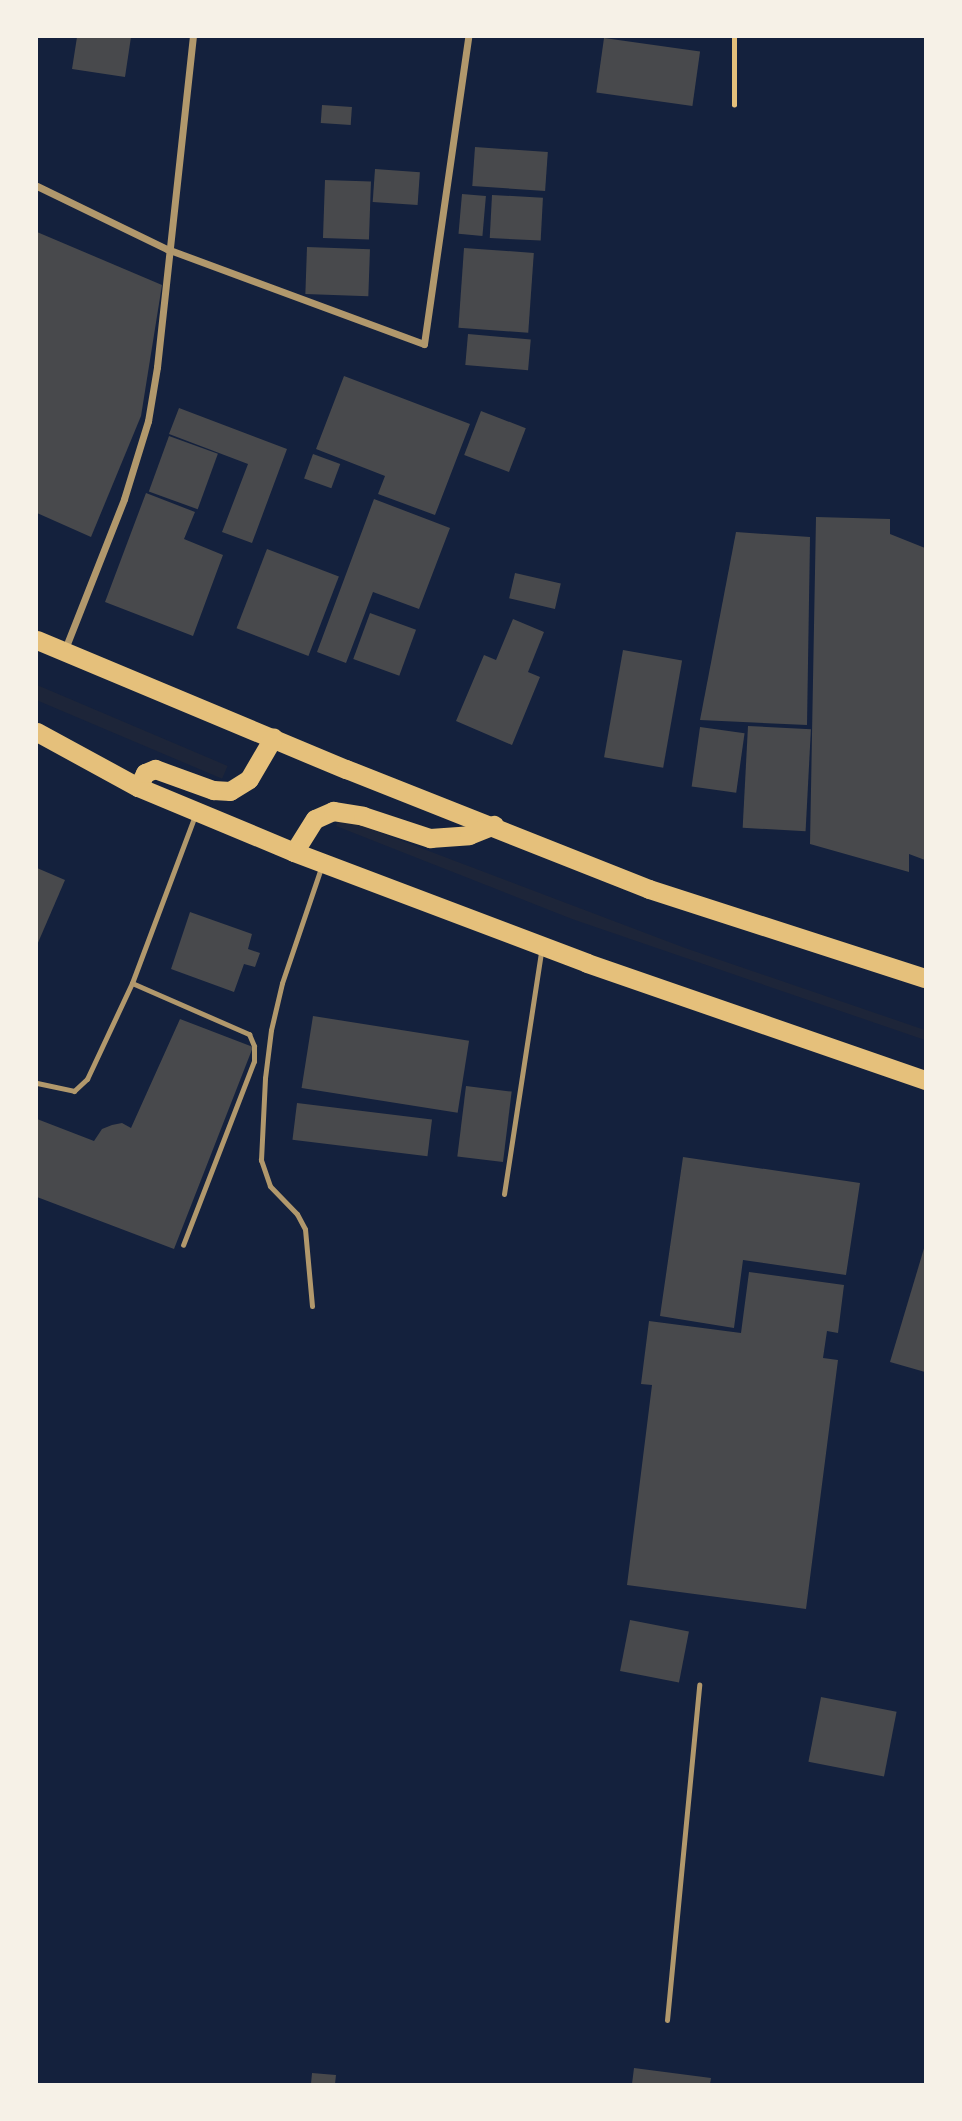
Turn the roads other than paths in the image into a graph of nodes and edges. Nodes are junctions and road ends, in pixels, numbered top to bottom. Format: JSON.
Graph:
{"nodes":[{"id":1,"x":193,"y":37,"type":"edge"},
{"id":2,"x":468,"y":37,"type":"edge"},
{"id":3,"x":37,"y":186,"type":"edge"},
{"id":4,"x":167,"y":249,"type":"junction"},
{"id":5,"x":37,"y":640,"type":"edge"},
{"id":6,"x":64,"y":651,"type":"junction"},
{"id":7,"x":37,"y":732,"type":"edge"},
{"id":8,"x":273,"y":738,"type":"junction"},
{"id":9,"x":138,"y":787,"type":"junction"},
{"id":10,"x":196,"y":812,"type":"junction"},
{"id":11,"x":494,"y":825,"type":"junction"},
{"id":12,"x":294,"y":852,"type":"junction"},
{"id":13,"x":323,"y":862,"type":"junction"},
{"id":14,"x":542,"y":945,"type":"junction"},
{"id":15,"x":925,"y":978,"type":"edge"},
{"id":16,"x":132,"y":983,"type":"junction"},
{"id":17,"x":925,"y":1080,"type":"edge"},
{"id":18,"x":37,"y":1083,"type":"edge"},
{"id":19,"x":504,"y":1194,"type":"dead end"},
{"id":20,"x":183,"y":1245,"type":"dead end"},
{"id":21,"x":312,"y":1306,"type":"dead end"},
{"id":22,"x":699,"y":1685,"type":"dead end"},
{"id":23,"x":667,"y":2020,"type":"dead end"}],
"edges":[{"from":1,"to":4,"type":"street"},
{"from":2,"to":4,"type":"street"},
{"from":3,"to":4,"type":"street"},
{"from":4,"to":6,"type":"street"},
{"from":5,"to":6,"type":"highway"},
{"from":6,"to":8,"type":"highway"},
{"from":7,"to":9,"type":"highway"},
{"from":8,"to":9,"type":"highway"},
{"from":8,"to":11,"type":"highway"},
{"from":9,"to":10,"type":"highway"},
{"from":10,"to":12,"type":"highway"},
{"from":10,"to":16,"type":"lane"},
{"from":11,"to":12,"type":"highway"},
{"from":11,"to":15,"type":"highway"},
{"from":12,"to":13,"type":"highway"},
{"from":13,"to":14,"type":"highway"},
{"from":13,"to":21,"type":"lane"},
{"from":14,"to":17,"type":"highway"},
{"from":14,"to":19,"type":"lane"},
{"from":16,"to":18,"type":"lane"},
{"from":16,"to":20,"type":"lane"},
{"from":22,"to":23,"type":"lane"}]}
